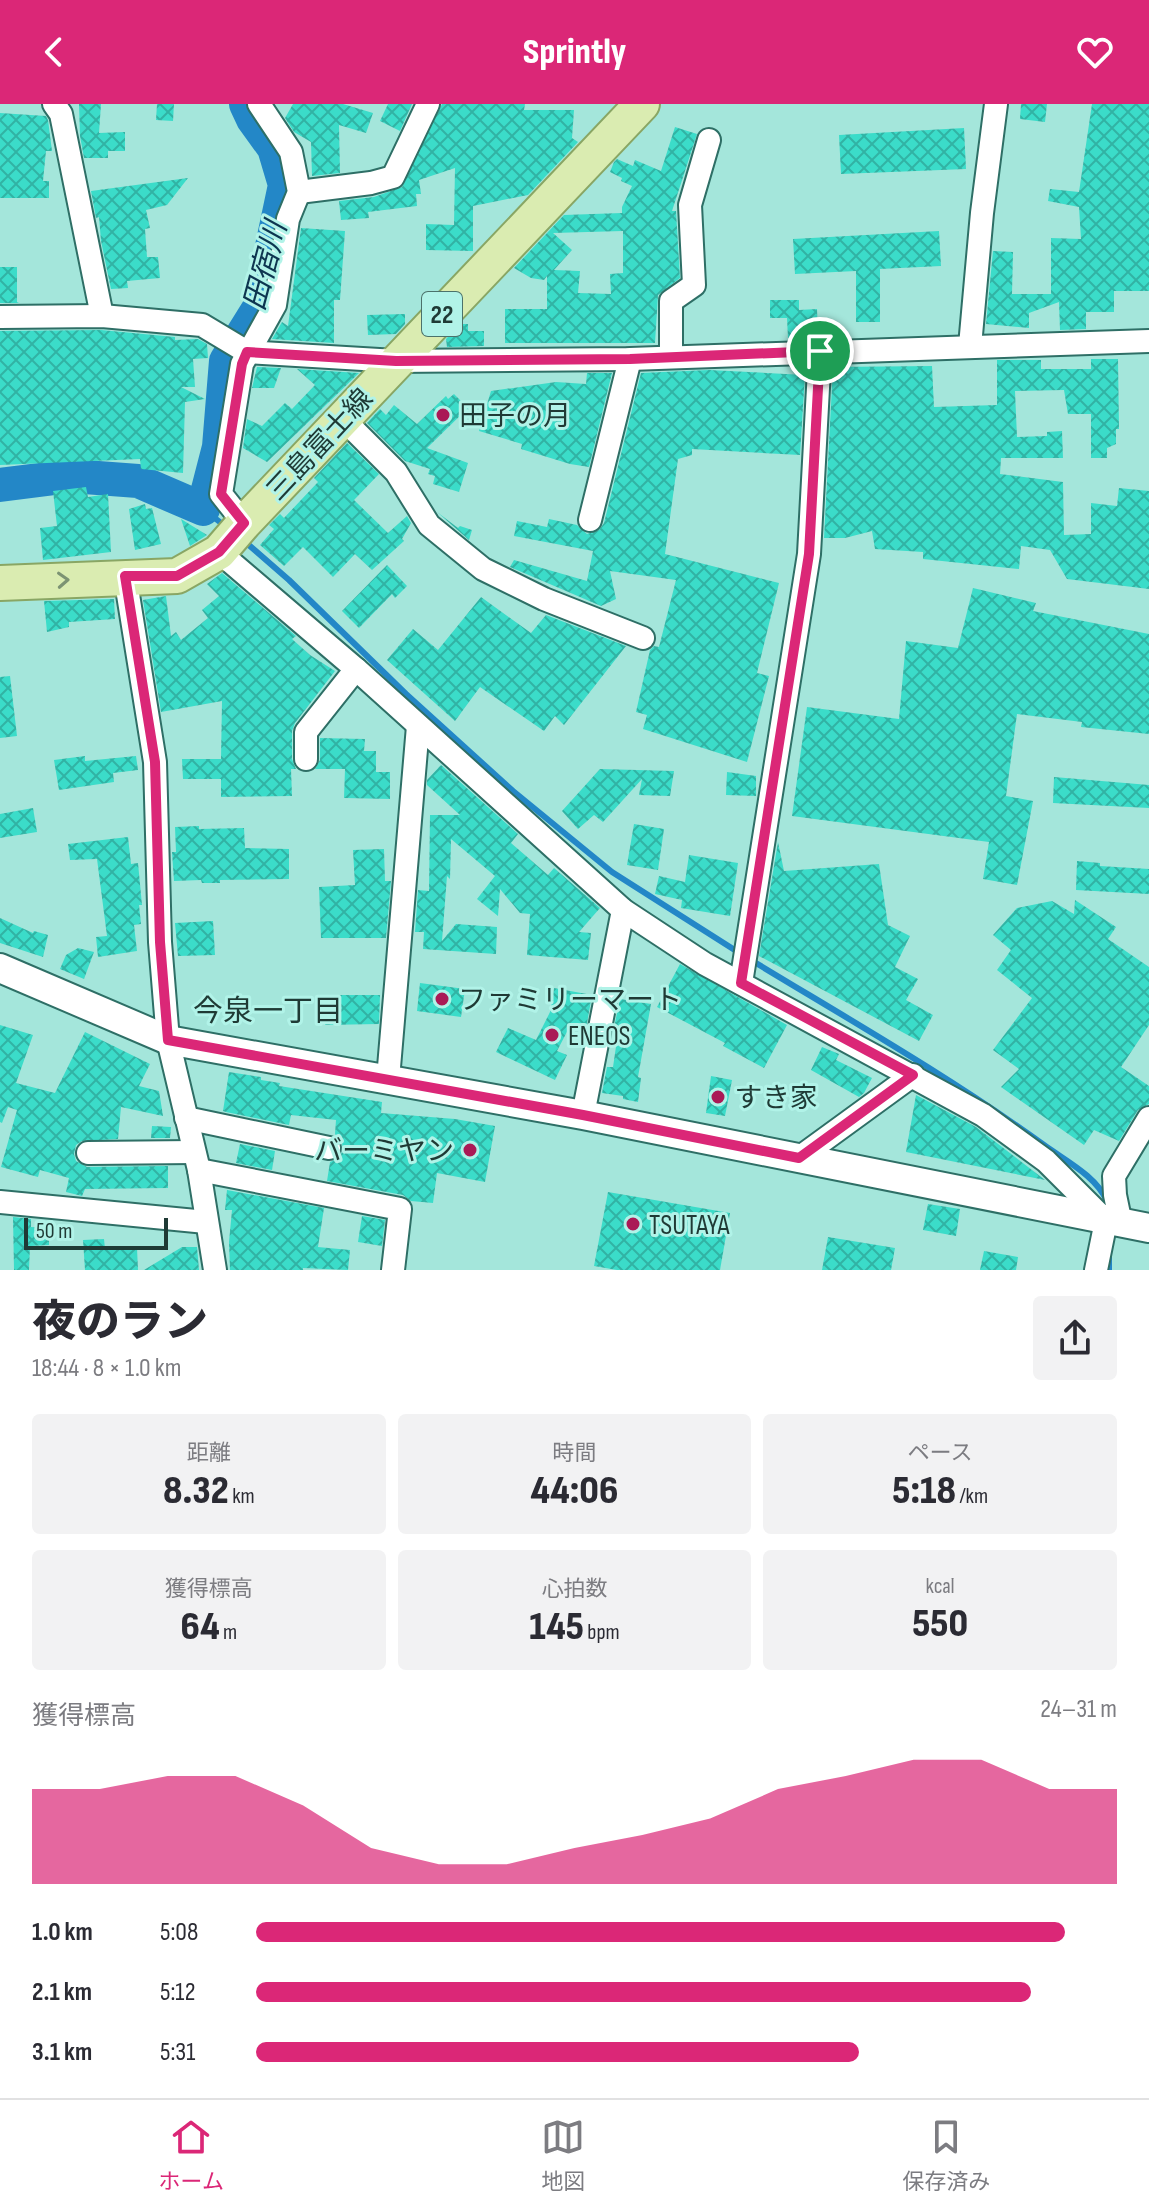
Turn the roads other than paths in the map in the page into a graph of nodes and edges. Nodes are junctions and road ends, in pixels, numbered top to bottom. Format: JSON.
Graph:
{"nodes":[{"id":1,"x":54,"y":104,"type":"edge"},
{"id":2,"x":259,"y":104,"type":"edge"},
{"id":3,"x":428,"y":104,"type":"edge"},
{"id":4,"x":642,"y":104,"type":"edge"},
{"id":5,"x":996,"y":104,"type":"edge"},
{"id":6,"x":709,"y":140,"type":"dead end"},
{"id":7,"x":299,"y":192,"type":"junction"},
{"id":8,"x":102,"y":316,"type":"junction"},
{"id":9,"x":0,"y":317,"type":"edge"},
{"id":10,"x":1149,"y":341,"type":"edge"},
{"id":11,"x":970,"y":346,"type":"junction"},
{"id":12,"x":820,"y":351,"type":"junction"},
{"id":13,"x":247,"y":352,"type":"junction"},
{"id":14,"x":671,"y":357,"type":"junction"},
{"id":15,"x":630,"y":359,"type":"junction"},
{"id":16,"x":396,"y":361,"type":"junction"},
{"id":17,"x":343,"y":419,"type":"junction"},
{"id":18,"x":590,"y":520,"type":"dead end"},
{"id":19,"x":233,"y":536,"type":"junction"},
{"id":20,"x":125,"y":576,"type":"junction"},
{"id":21,"x":0,"y":583,"type":"edge"},
{"id":22,"x":643,"y":638,"type":"dead end"},
{"id":23,"x":356,"y":669,"type":"junction"},
{"id":24,"x":418,"y":726,"type":"junction"},
{"id":25,"x":306,"y":759,"type":"dead end"},
{"id":26,"x":623,"y":910,"type":"junction"},
{"id":27,"x":0,"y":968,"type":"edge"},
{"id":28,"x":741,"y":983,"type":"junction"},
{"id":29,"x":168,"y":1040,"type":"junction"},
{"id":30,"x":913,"y":1075,"type":"junction"},
{"id":31,"x":388,"y":1079,"type":"junction"},
{"id":32,"x":583,"y":1115,"type":"junction"},
{"id":33,"x":186,"y":1118,"type":"junction"},
{"id":34,"x":1149,"y":1118,"type":"edge"},
{"id":35,"x":329,"y":1148,"type":"dead end"},
{"id":36,"x":88,"y":1153,"type":"dead end"},
{"id":37,"x":799,"y":1158,"type":"junction"},
{"id":38,"x":196,"y":1161,"type":"junction"},
{"id":39,"x":0,"y":1202,"type":"edge"},
{"id":40,"x":206,"y":1222,"type":"junction"},
{"id":41,"x":1113,"y":1222,"type":"junction"},
{"id":42,"x":1149,"y":1228,"type":"edge"},
{"id":43,"x":215,"y":1270,"type":"edge"},
{"id":44,"x":393,"y":1270,"type":"edge"},
{"id":45,"x":1096,"y":1270,"type":"edge"}],
"edges":[{"from":1,"to":8,"type":"street"},
{"from":2,"to":7,"type":"street"},
{"from":3,"to":7,"type":"street"},
{"from":4,"to":16,"type":"main road","name":"三島富士線","number":"22"},
{"from":5,"to":11,"type":"street"},
{"from":6,"to":14,"type":"street"},
{"from":7,"to":13,"type":"street"},
{"from":8,"to":9,"type":"street"},
{"from":8,"to":13,"type":"street"},
{"from":10,"to":11,"type":"street"},
{"from":11,"to":12,"type":"street"},
{"from":12,"to":14,"type":"street"},
{"from":12,"to":28,"type":"street"},
{"from":13,"to":16,"type":"street"},
{"from":13,"to":19,"type":"street"},
{"from":14,"to":15,"type":"street"},
{"from":15,"to":16,"type":"street"},
{"from":15,"to":18,"type":"street"},
{"from":16,"to":17,"type":"main road","name":"三島富士線","number":"22"},
{"from":17,"to":19,"type":"main road","name":"三島富士線","number":"22"},
{"from":17,"to":22,"type":"street"},
{"from":19,"to":20,"type":"main road","name":"三島富士線","number":"22"},
{"from":19,"to":23,"type":"street"},
{"from":21,"to":20,"type":"main road","name":"三島富士線","number":"22","one_way":true},
{"from":20,"to":29,"type":"street"},
{"from":23,"to":24,"type":"street"},
{"from":23,"to":25,"type":"street"},
{"from":24,"to":26,"type":"street"},
{"from":24,"to":31,"type":"street"},
{"from":26,"to":28,"type":"street"},
{"from":26,"to":32,"type":"street"},
{"from":27,"to":29,"type":"street"},
{"from":28,"to":30,"type":"street"},
{"from":29,"to":31,"type":"street"},
{"from":29,"to":33,"type":"street"},
{"from":30,"to":37,"type":"street"},
{"from":30,"to":41,"type":"street"},
{"from":31,"to":32,"type":"street"},
{"from":32,"to":37,"type":"street"},
{"from":33,"to":35,"type":"street"},
{"from":33,"to":38,"type":"street"},
{"from":34,"to":41,"type":"street"},
{"from":36,"to":38,"type":"street"},
{"from":37,"to":41,"type":"street"},
{"from":38,"to":40,"type":"street"},
{"from":38,"to":44,"type":"street"},
{"from":39,"to":40,"type":"street"},
{"from":40,"to":43,"type":"street"},
{"from":41,"to":42,"type":"street"},
{"from":41,"to":45,"type":"street"}]}
